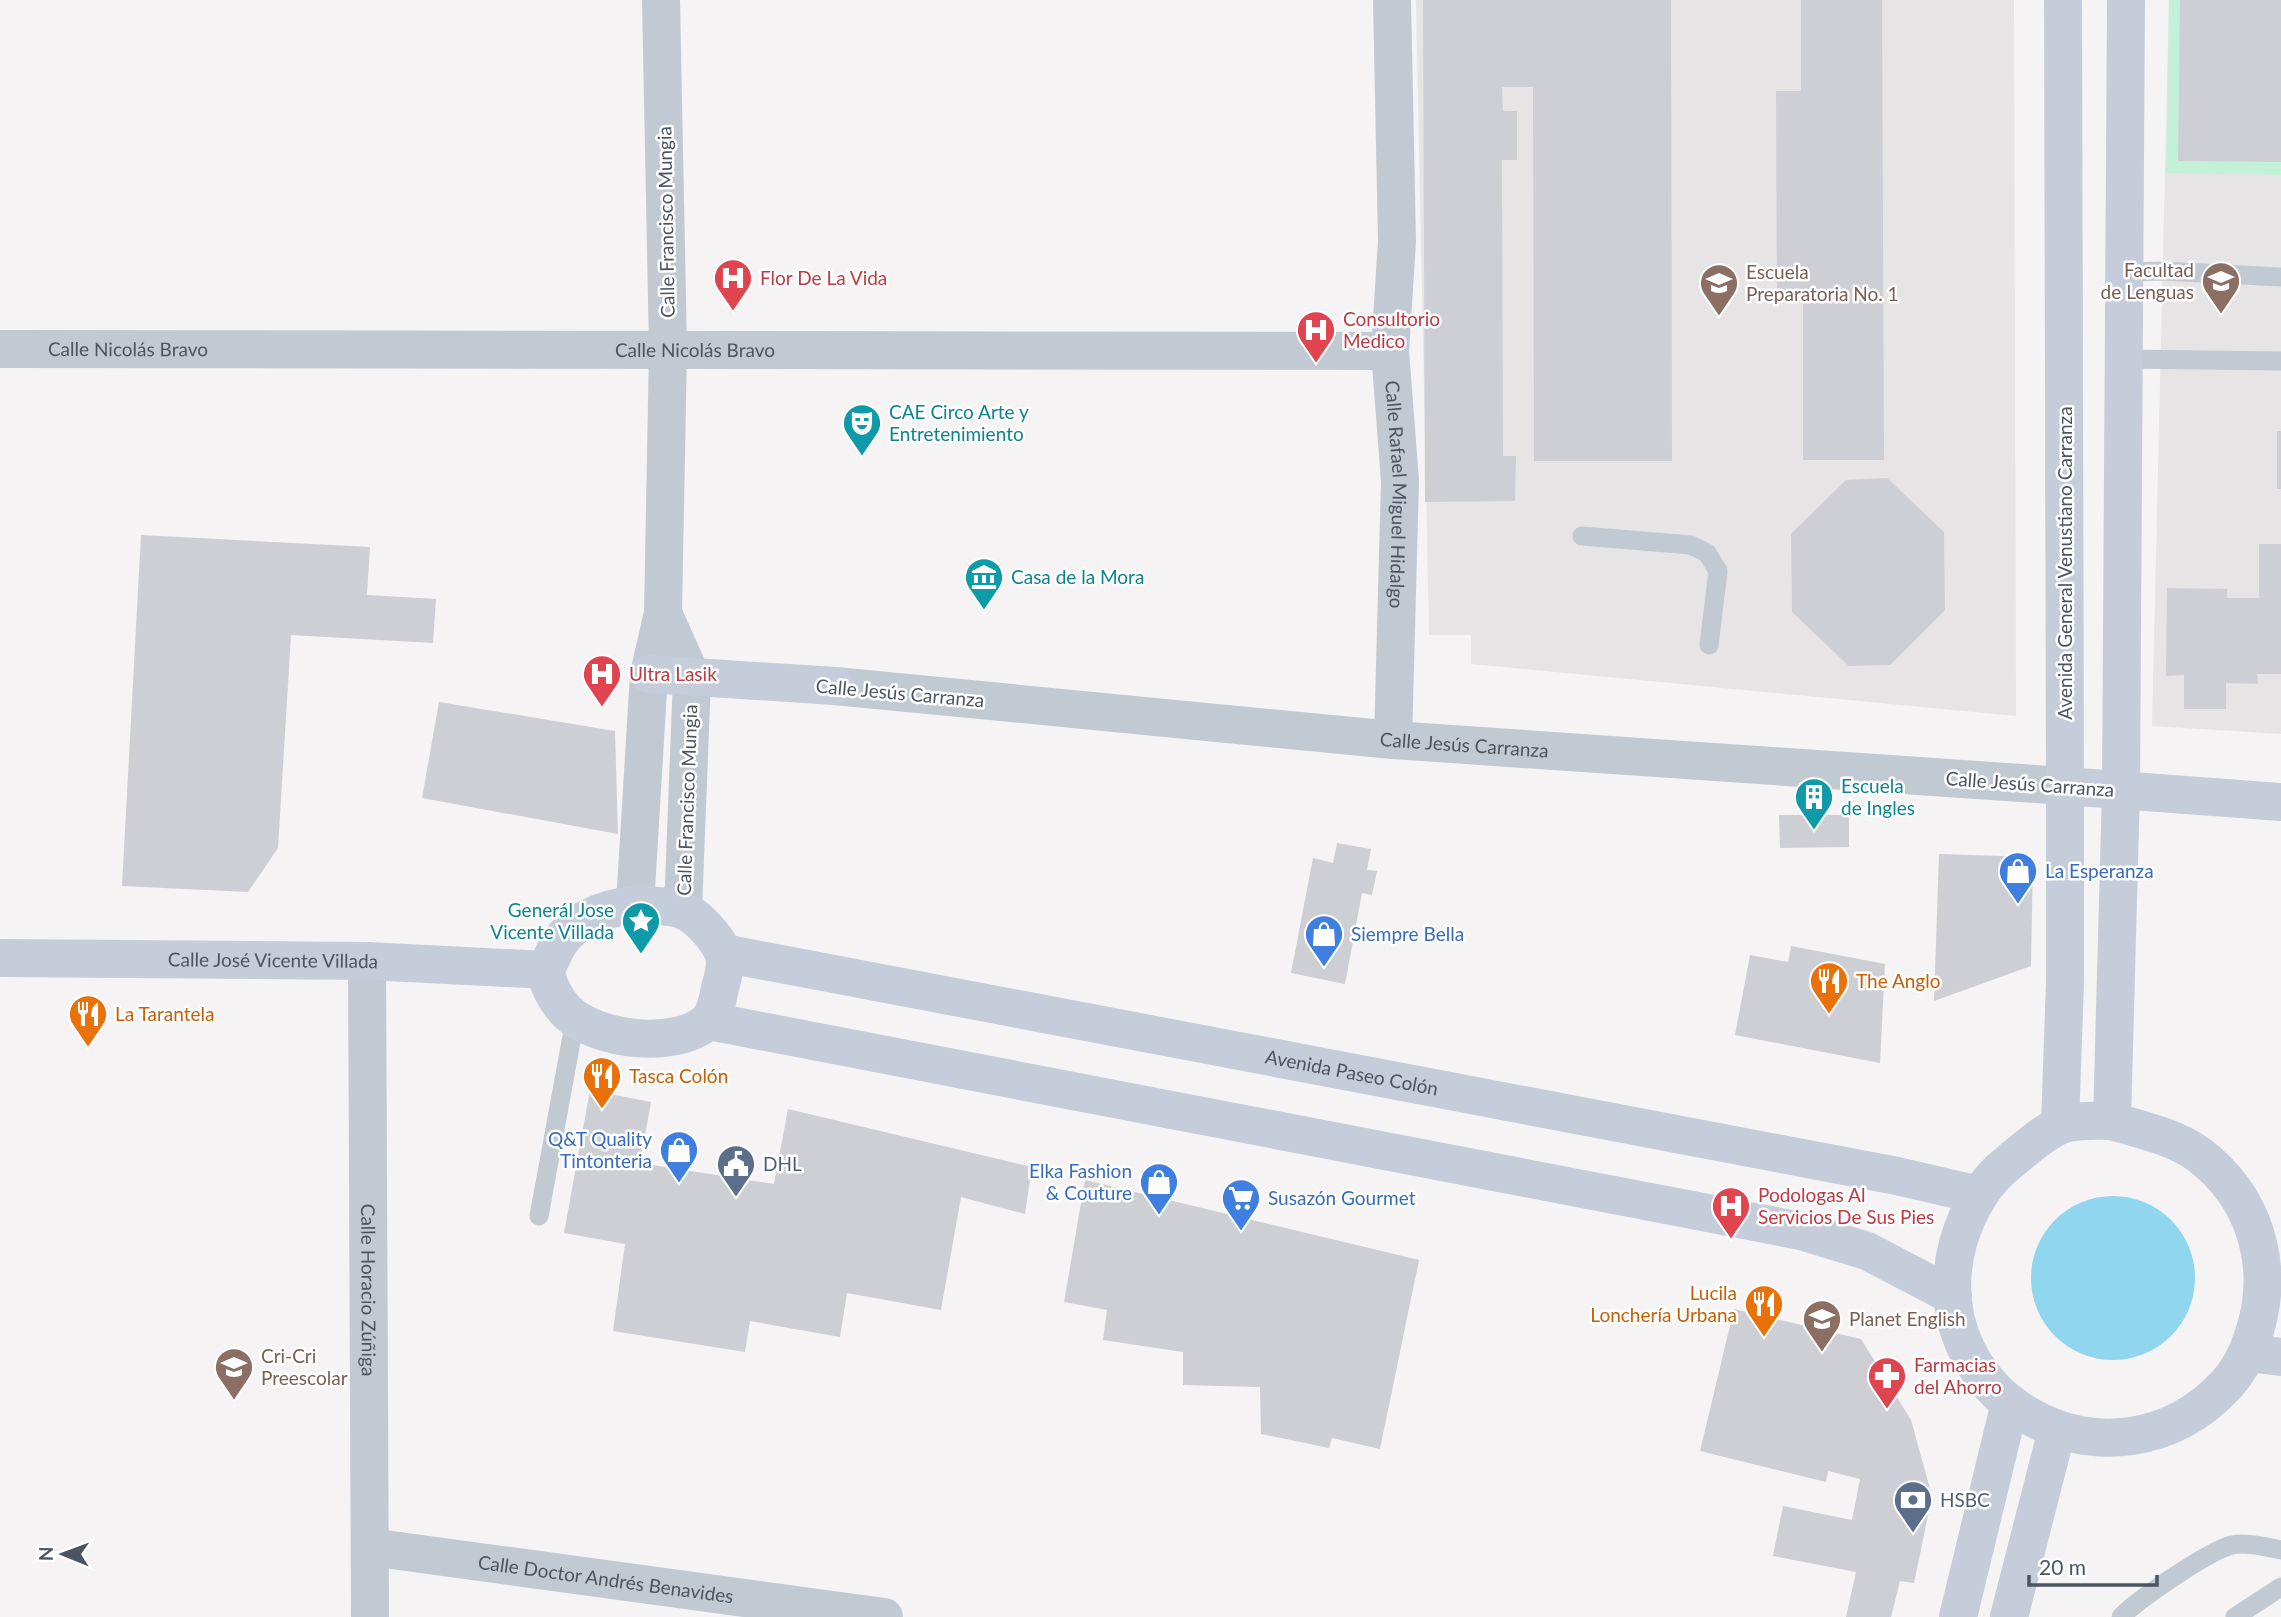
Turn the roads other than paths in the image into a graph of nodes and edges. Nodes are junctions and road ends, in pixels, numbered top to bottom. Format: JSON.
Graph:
{"nodes":[{"id":1,"x":661,"y":0,"type":"edge"},
{"id":2,"x":1392,"y":0,"type":"edge"},
{"id":3,"x":2063,"y":0,"type":"edge"},
{"id":4,"x":2126,"y":0,"type":"edge"},
{"id":5,"x":2124,"y":272,"type":"junction"},
{"id":6,"x":2281,"y":277,"type":"edge"},
{"id":7,"x":0,"y":349,"type":"edge"},
{"id":8,"x":668,"y":349,"type":"junction"},
{"id":9,"x":1390,"y":351,"type":"junction"},
{"id":10,"x":2124,"y":359,"type":"junction"},
{"id":11,"x":2281,"y":361,"type":"edge"},
{"id":12,"x":1582,"y":536,"type":"dead end"},
{"id":13,"x":663,"y":612,"type":"junction"},
{"id":14,"x":1709,"y":645,"type":"dead end"},
{"id":15,"x":649,"y":674,"type":"junction"},
{"id":16,"x":692,"y":678,"type":"junction"},
{"id":17,"x":835,"y":686,"type":"joint"},
{"id":18,"x":1393,"y":740,"type":"junction"},
{"id":19,"x":2066,"y":786,"type":"junction"},
{"id":20,"x":2121,"y":790,"type":"junction"},
{"id":21,"x":2281,"y":802,"type":"edge"},
{"id":22,"x":635,"y":905,"type":"junction"},
{"id":23,"x":683,"y":910,"type":"junction"},
{"id":24,"x":723,"y":953,"type":"junction"},
{"id":25,"x":0,"y":958,"type":"edge"},
{"id":26,"x":367,"y":961,"type":"junction"},
{"id":27,"x":547,"y":970,"type":"junction"},
{"id":28,"x":575,"y":1020,"type":"junction"},
{"id":29,"x":709,"y":1021,"type":"junction"},
{"id":30,"x":2112,"y":1121,"type":"junction"},
{"id":31,"x":2060,"y":1125,"type":"junction"},
{"id":32,"x":1979,"y":1195,"type":"junction"},
{"id":33,"x":539,"y":1216,"type":"dead end"},
{"id":34,"x":2271,"y":1246,"type":"edge"},
{"id":35,"x":1953,"y":1296,"type":"junction"},
{"id":36,"x":2264,"y":1355,"type":"edge"},
{"id":37,"x":2010,"y":1403,"type":"junction"},
{"id":38,"x":2057,"y":1430,"type":"junction"},
{"id":39,"x":370,"y":1546,"type":"junction"},
{"id":40,"x":2281,"y":1550,"type":"edge"},
{"id":41,"x":2281,"y":1587,"type":"edge"},
{"id":42,"x":370,"y":1617,"type":"edge"},
{"id":43,"x":884,"y":1617,"type":"edge"},
{"id":44,"x":1958,"y":1617,"type":"edge"},
{"id":45,"x":2009,"y":1617,"type":"edge"},
{"id":46,"x":2121,"y":1617,"type":"edge"},
{"id":47,"x":2235,"y":1617,"type":"edge"}],
"edges":[{"from":1,"to":8,"type":"street","name":"Calle Francisco Mungia"},
{"from":2,"to":9,"type":"street","name":"Calle Rafael Miguel Hidalgo"},
{"from":3,"to":19,"type":"main road","name":"Avenida General Venustiano Carranza"},
{"from":4,"to":5,"type":"main road"},
{"from":5,"to":6,"type":"lane"},
{"from":5,"to":10,"type":"main road"},
{"from":7,"to":8,"type":"street","name":"Calle Nicolás Bravo"},
{"from":8,"to":9,"type":"street","name":"Calle Nicolás Bravo"},
{"from":8,"to":13,"type":"street","name":"Calle Francisco Mungia"},
{"from":9,"to":18,"type":"street","name":"Calle Rafael Miguel Hidalgo"},
{"from":10,"to":11,"type":"lane"},
{"from":10,"to":20,"type":"main road"},
{"from":12,"to":14,"type":"lane"},
{"from":13,"to":15,"type":"street","name":"Calle Francisco Mungia"},
{"from":13,"to":16,"type":"street","name":"Calle Francisco Mungia"},
{"from":15,"to":16,"type":"main road","name":"Calle Jesús Carranza"},
{"from":15,"to":22,"type":"street","name":"Calle Francisco Mungia"},
{"from":16,"to":17,"type":"main road","name":"Calle Jesús Carranza"},
{"from":16,"to":23,"type":"street","name":"Calle Francisco Mungia"},
{"from":17,"to":18,"type":"street","name":"Calle Jesús Carranza"},
{"from":18,"to":19,"type":"street","name":"Calle Jesús Carranza"},
{"from":19,"to":20,"type":"main road","name":"Calle Jesús Carranza"},
{"from":19,"to":31,"type":"main road","name":"Avenida General Venustiano Carranza"},
{"from":20,"to":21,"type":"main road","name":"Calle Jesús Carranza"},
{"from":20,"to":30,"type":"main road"},
{"from":22,"to":23,"type":"main road"},
{"from":22,"to":27,"type":"main road"},
{"from":23,"to":24,"type":"main road"},
{"from":24,"to":29,"type":"main road"},
{"from":24,"to":32,"type":"main road","name":"Avenida Paseo Colón"},
{"from":25,"to":26,"type":"main road","name":"Calle José Vicente Villada"},
{"from":26,"to":27,"type":"main road","name":"Calle José Vicente Villada"},
{"from":26,"to":39,"type":"street","name":"Calle Horacio Zúñiga"},
{"from":27,"to":28,"type":"main road"},
{"from":28,"to":29,"type":"main road"},
{"from":28,"to":33,"type":"lane"},
{"from":29,"to":35,"type":"main road"},
{"from":30,"to":31,"type":"main road"},
{"from":30,"to":34,"type":"main road"},
{"from":31,"to":32,"type":"main road"},
{"from":32,"to":35,"type":"main road"},
{"from":34,"to":36,"type":"main road"},
{"from":35,"to":37,"type":"main road"},
{"from":36,"to":38,"type":"main road"},
{"from":37,"to":38,"type":"main road"},
{"from":37,"to":44,"type":"main road"},
{"from":38,"to":45,"type":"main road"},
{"from":39,"to":42,"type":"street","name":"Calle Horacio Zúñiga"},
{"from":39,"to":43,"type":"street","name":"Calle Doctor Andrés Benavides"},
{"from":40,"to":46,"type":"lane"},
{"from":41,"to":47,"type":"lane"}]}
